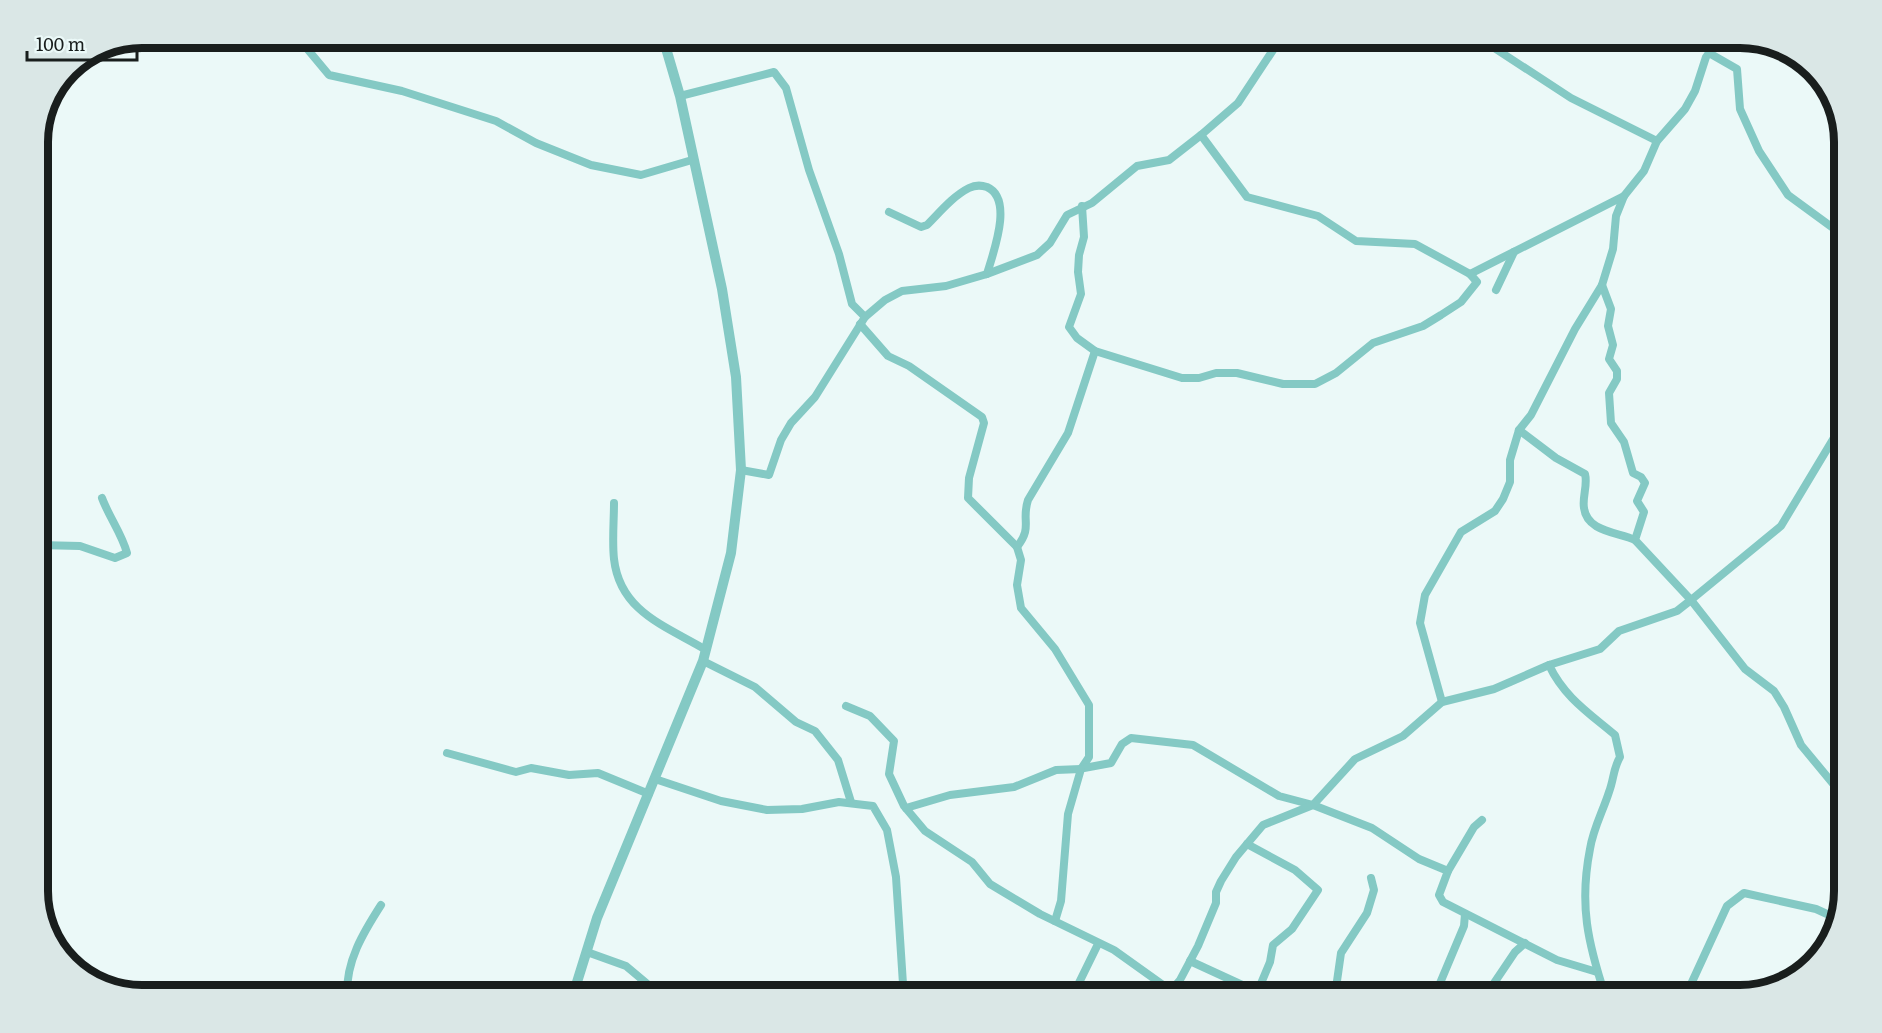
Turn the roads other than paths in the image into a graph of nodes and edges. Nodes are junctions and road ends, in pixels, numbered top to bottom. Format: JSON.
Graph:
{"nodes":[{"id":1,"x":307,"y":48,"type":"edge"},
{"id":2,"x":666,"y":48,"type":"edge"},
{"id":3,"x":1274,"y":48,"type":"edge"},
{"id":4,"x":1494,"y":48,"type":"edge"},
{"id":5,"x":1713,"y":48,"type":"edge"},
{"id":6,"x":1709,"y":54,"type":"junction"},
{"id":7,"x":680,"y":96,"type":"junction"},
{"id":8,"x":1201,"y":135,"type":"junction"},
{"id":9,"x":1657,"y":141,"type":"junction"},
{"id":10,"x":692,"y":160,"type":"junction"},
{"id":11,"x":1624,"y":196,"type":"junction"},
{"id":12,"x":1082,"y":206,"type":"junction"},
{"id":13,"x":889,"y":212,"type":"dead end"},
{"id":14,"x":1834,"y":229,"type":"edge"},
{"id":15,"x":1514,"y":251,"type":"junction"},
{"id":16,"x":987,"y":274,"type":"junction"},
{"id":17,"x":1470,"y":274,"type":"junction"},
{"id":18,"x":1602,"y":285,"type":"junction"},
{"id":19,"x":1496,"y":290,"type":"dead end"},
{"id":20,"x":863,"y":321,"type":"junction"},
{"id":21,"x":1095,"y":351,"type":"junction"},
{"id":22,"x":1519,"y":430,"type":"junction"},
{"id":23,"x":1834,"y":439,"type":"edge"},
{"id":24,"x":741,"y":470,"type":"junction"},
{"id":25,"x":102,"y":498,"type":"dead end"},
{"id":26,"x":614,"y":503,"type":"dead end"},
{"id":27,"x":1635,"y":540,"type":"junction"},
{"id":28,"x":48,"y":545,"type":"edge"},
{"id":29,"x":1017,"y":547,"type":"junction"},
{"id":30,"x":1691,"y":600,"type":"junction"},
{"id":31,"x":705,"y":655,"type":"junction"},
{"id":32,"x":1549,"y":665,"type":"junction"},
{"id":33,"x":1442,"y":702,"type":"junction"},
{"id":34,"x":846,"y":706,"type":"dead end"},
{"id":35,"x":447,"y":753,"type":"dead end"},
{"id":36,"x":1082,"y":768,"type":"junction"},
{"id":37,"x":656,"y":779,"type":"junction"},
{"id":38,"x":1834,"y":785,"type":"edge"},
{"id":39,"x":649,"y":794,"type":"junction"},
{"id":40,"x":851,"y":802,"type":"junction"},
{"id":41,"x":1313,"y":805,"type":"junction"},
{"id":42,"x":906,"y":807,"type":"junction"},
{"id":43,"x":1482,"y":820,"type":"dead end"},
{"id":44,"x":1247,"y":844,"type":"junction"},
{"id":45,"x":1448,"y":871,"type":"junction"},
{"id":46,"x":1371,"y":878,"type":"dead end"},
{"id":47,"x":381,"y":905,"type":"dead end"},
{"id":48,"x":1465,"y":914,"type":"junction"},
{"id":49,"x":1830,"y":916,"type":"edge"},
{"id":50,"x":1055,"y":921,"type":"junction"},
{"id":51,"x":1525,"y":943,"type":"junction"},
{"id":52,"x":1098,"y":944,"type":"junction"},
{"id":53,"x":588,"y":952,"type":"junction"},
{"id":54,"x":1190,"y":961,"type":"junction"},
{"id":55,"x":1597,"y":972,"type":"junction"},
{"id":56,"x":347,"y":985,"type":"edge"},
{"id":57,"x":577,"y":985,"type":"edge"},
{"id":58,"x":649,"y":985,"type":"edge"},
{"id":59,"x":903,"y":985,"type":"edge"},
{"id":60,"x":1078,"y":985,"type":"edge"},
{"id":61,"x":1162,"y":985,"type":"edge"},
{"id":62,"x":1174,"y":985,"type":"edge"},
{"id":63,"x":1241,"y":985,"type":"edge"},
{"id":64,"x":1263,"y":985,"type":"edge"},
{"id":65,"x":1337,"y":985,"type":"edge"},
{"id":66,"x":1440,"y":985,"type":"edge"},
{"id":67,"x":1493,"y":985,"type":"edge"},
{"id":68,"x":1601,"y":985,"type":"edge"},
{"id":69,"x":1691,"y":985,"type":"edge"}],
"edges":[{"from":1,"to":10,"type":"street"},
{"from":2,"to":7,"type":"street"},
{"from":3,"to":8,"type":"street"},
{"from":4,"to":9,"type":"street"},
{"from":5,"to":6,"type":"street"},
{"from":6,"to":9,"type":"street"},
{"from":6,"to":14,"type":"street"},
{"from":7,"to":10,"type":"street"},
{"from":7,"to":20,"type":"street"},
{"from":8,"to":12,"type":"street"},
{"from":8,"to":17,"type":"street"},
{"from":9,"to":11,"type":"street"},
{"from":10,"to":24,"type":"street"},
{"from":11,"to":15,"type":"street"},
{"from":11,"to":18,"type":"street"},
{"from":12,"to":16,"type":"street"},
{"from":12,"to":21,"type":"street"},
{"from":13,"to":16,"type":"street"},
{"from":15,"to":17,"type":"street"},
{"from":15,"to":19,"type":"street"},
{"from":16,"to":20,"type":"street"},
{"from":17,"to":21,"type":"street"},
{"from":18,"to":22,"type":"street"},
{"from":18,"to":27,"type":"street"},
{"from":20,"to":24,"type":"street"},
{"from":20,"to":29,"type":"street"},
{"from":21,"to":29,"type":"street"},
{"from":22,"to":27,"type":"street"},
{"from":22,"to":33,"type":"street"},
{"from":23,"to":30,"type":"street"},
{"from":24,"to":31,"type":"street"},
{"from":25,"to":28,"type":"street"},
{"from":26,"to":31,"type":"street"},
{"from":27,"to":30,"type":"street"},
{"from":29,"to":36,"type":"street"},
{"from":30,"to":32,"type":"street"},
{"from":30,"to":38,"type":"street"},
{"from":31,"to":37,"type":"street"},
{"from":31,"to":40,"type":"street"},
{"from":32,"to":33,"type":"street"},
{"from":32,"to":55,"type":"street"},
{"from":33,"to":41,"type":"street"},
{"from":34,"to":42,"type":"street"},
{"from":35,"to":39,"type":"street"},
{"from":36,"to":41,"type":"street"},
{"from":36,"to":42,"type":"street"},
{"from":36,"to":50,"type":"street"},
{"from":37,"to":39,"type":"street"},
{"from":37,"to":40,"type":"street"},
{"from":39,"to":53,"type":"street"},
{"from":40,"to":59,"type":"street"},
{"from":41,"to":44,"type":"street"},
{"from":41,"to":45,"type":"street"},
{"from":42,"to":50,"type":"street"},
{"from":43,"to":45,"type":"street"},
{"from":44,"to":54,"type":"street"},
{"from":44,"to":64,"type":"street"},
{"from":45,"to":48,"type":"street"},
{"from":46,"to":65,"type":"street"},
{"from":47,"to":56,"type":"street"},
{"from":48,"to":51,"type":"street"},
{"from":48,"to":66,"type":"street"},
{"from":49,"to":69,"type":"street"},
{"from":50,"to":52,"type":"street"},
{"from":51,"to":55,"type":"street"},
{"from":51,"to":67,"type":"street"},
{"from":52,"to":60,"type":"street"},
{"from":52,"to":61,"type":"street"},
{"from":53,"to":57,"type":"street"},
{"from":53,"to":58,"type":"street"},
{"from":54,"to":62,"type":"street"},
{"from":54,"to":63,"type":"street"},
{"from":55,"to":68,"type":"street"}]}
